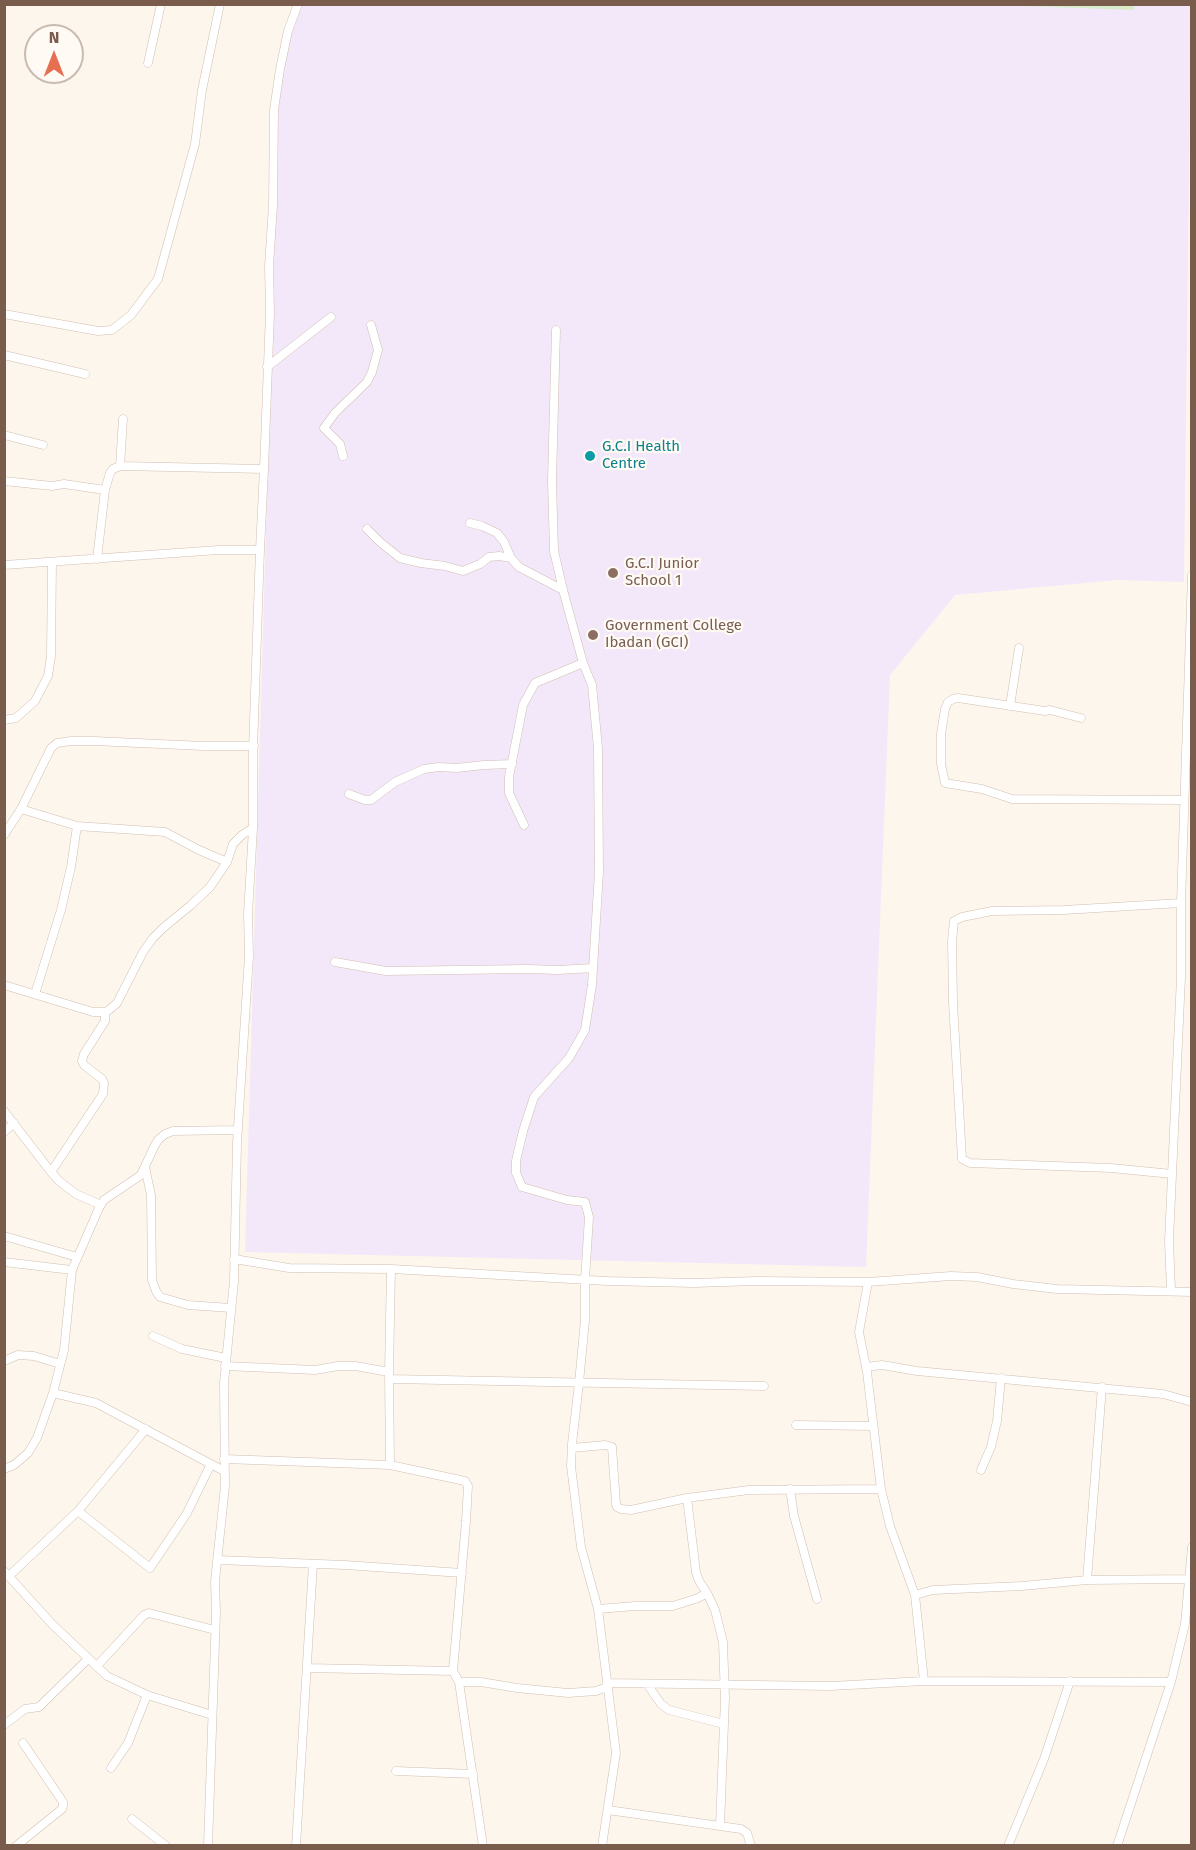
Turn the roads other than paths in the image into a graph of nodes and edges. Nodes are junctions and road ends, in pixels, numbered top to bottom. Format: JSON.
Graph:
{"nodes":[{"id":1,"x":161,"y":4,"type":"edge"},
{"id":2,"x":220,"y":4,"type":"edge"},
{"id":3,"x":298,"y":4,"type":"edge"},
{"id":4,"x":148,"y":63,"type":"dead end"},
{"id":5,"x":4,"y":314,"type":"edge"},
{"id":6,"x":331,"y":317,"type":"dead end"},
{"id":7,"x":371,"y":325,"type":"dead end"},
{"id":8,"x":556,"y":330,"type":"dead end"},
{"id":9,"x":4,"y":355,"type":"edge"},
{"id":10,"x":267,"y":367,"type":"junction"},
{"id":11,"x":85,"y":374,"type":"dead end"},
{"id":12,"x":123,"y":419,"type":"dead end"},
{"id":13,"x":4,"y":435,"type":"edge"},
{"id":14,"x":43,"y":446,"type":"dead end"},
{"id":15,"x":343,"y":456,"type":"dead end"},
{"id":16,"x":120,"y":466,"type":"junction"},
{"id":17,"x":264,"y":469,"type":"junction"},
{"id":18,"x":4,"y":481,"type":"edge"},
{"id":19,"x":105,"y":490,"type":"junction"},
{"id":20,"x":470,"y":524,"type":"dead end"},
{"id":21,"x":367,"y":529,"type":"dead end"},
{"id":22,"x":260,"y":550,"type":"junction"},
{"id":23,"x":511,"y":558,"type":"junction"},
{"id":24,"x":98,"y":559,"type":"junction"},
{"id":25,"x":52,"y":562,"type":"junction"},
{"id":26,"x":4,"y":565,"type":"edge"},
{"id":27,"x":1191,"y":575,"type":"edge"},
{"id":28,"x":563,"y":590,"type":"junction"},
{"id":29,"x":1020,"y":648,"type":"dead end"},
{"id":30,"x":583,"y":663,"type":"junction"},
{"id":31,"x":1010,"y":706,"type":"junction"},
{"id":32,"x":1081,"y":718,"type":"dead end"},
{"id":33,"x":4,"y":720,"type":"edge"},
{"id":34,"x":1189,"y":743,"type":"edge"},
{"id":35,"x":254,"y":746,"type":"junction"},
{"id":36,"x":512,"y":764,"type":"junction"},
{"id":37,"x":349,"y":794,"type":"dead end"},
{"id":38,"x":1184,"y":800,"type":"junction"},
{"id":39,"x":21,"y":809,"type":"junction"},
{"id":40,"x":524,"y":825,"type":"dead end"},
{"id":41,"x":77,"y":826,"type":"junction"},
{"id":42,"x":253,"y":828,"type":"junction"},
{"id":43,"x":4,"y":835,"type":"edge"},
{"id":44,"x":227,"y":862,"type":"junction"},
{"id":45,"x":1181,"y":903,"type":"junction"},
{"id":46,"x":335,"y":962,"type":"dead end"},
{"id":47,"x":593,"y":968,"type":"junction"},
{"id":48,"x":4,"y":985,"type":"edge"},
{"id":49,"x":35,"y":994,"type":"junction"},
{"id":50,"x":105,"y":1012,"type":"junction"},
{"id":51,"x":4,"y":1112,"type":"edge"},
{"id":52,"x":14,"y":1123,"type":"junction"},
{"id":53,"x":238,"y":1130,"type":"junction"},
{"id":54,"x":4,"y":1132,"type":"edge"},
{"id":55,"x":145,"y":1167,"type":"junction"},
{"id":56,"x":51,"y":1172,"type":"junction"},
{"id":57,"x":1172,"y":1174,"type":"junction"},
{"id":58,"x":101,"y":1205,"type":"junction"},
{"id":59,"x":4,"y":1236,"type":"edge"},
{"id":60,"x":77,"y":1257,"type":"junction"},
{"id":61,"x":234,"y":1259,"type":"junction"},
{"id":62,"x":4,"y":1263,"type":"edge"},
{"id":63,"x":391,"y":1269,"type":"junction"},
{"id":64,"x":72,"y":1270,"type":"junction"},
{"id":65,"x":585,"y":1280,"type":"junction"},
{"id":66,"x":868,"y":1282,"type":"junction"},
{"id":67,"x":1171,"y":1290,"type":"junction"},
{"id":68,"x":1191,"y":1292,"type":"edge"},
{"id":69,"x":231,"y":1308,"type":"junction"},
{"id":70,"x":153,"y":1336,"type":"dead end"},
{"id":71,"x":864,"y":1355,"type":"junction"},
{"id":72,"x":4,"y":1361,"type":"edge"},
{"id":73,"x":226,"y":1362,"type":"junction"},
{"id":74,"x":60,"y":1364,"type":"junction"},
{"id":75,"x":882,"y":1365,"type":"junction"},
{"id":76,"x":866,"y":1366,"type":"junction"},
{"id":77,"x":389,"y":1375,"type":"junction"},
{"id":78,"x":1001,"y":1378,"type":"junction"},
{"id":79,"x":579,"y":1383,"type":"junction"},
{"id":80,"x":764,"y":1386,"type":"dead end"},
{"id":81,"x":1102,"y":1388,"type":"junction"},
{"id":82,"x":53,"y":1393,"type":"junction"},
{"id":83,"x":1191,"y":1402,"type":"edge"},
{"id":84,"x":796,"y":1425,"type":"dead end"},
{"id":85,"x":873,"y":1426,"type":"junction"},
{"id":86,"x":146,"y":1429,"type":"junction"},
{"id":87,"x":572,"y":1448,"type":"junction"},
{"id":88,"x":224,"y":1459,"type":"junction"},
{"id":89,"x":211,"y":1464,"type":"junction"},
{"id":90,"x":390,"y":1465,"type":"junction"},
{"id":91,"x":4,"y":1469,"type":"edge"},
{"id":92,"x":981,"y":1470,"type":"dead end"},
{"id":93,"x":224,"y":1472,"type":"junction"},
{"id":94,"x":881,"y":1489,"type":"junction"},
{"id":95,"x":790,"y":1490,"type":"junction"},
{"id":96,"x":687,"y":1498,"type":"junction"},
{"id":97,"x":78,"y":1511,"type":"junction"},
{"id":98,"x":1191,"y":1547,"type":"edge"},
{"id":99,"x":218,"y":1560,"type":"junction"},
{"id":100,"x":313,"y":1564,"type":"junction"},
{"id":101,"x":462,"y":1573,"type":"junction"},
{"id":102,"x":7,"y":1574,"type":"edge"},
{"id":103,"x":1188,"y":1579,"type":"junction"},
{"id":104,"x":1087,"y":1580,"type":"junction"},
{"id":105,"x":707,"y":1593,"type":"junction"},
{"id":106,"x":915,"y":1595,"type":"junction"},
{"id":107,"x":817,"y":1599,"type":"dead end"},
{"id":108,"x":598,"y":1609,"type":"junction"},
{"id":109,"x":215,"y":1630,"type":"junction"},
{"id":110,"x":88,"y":1659,"type":"junction"},
{"id":111,"x":98,"y":1666,"type":"junction"},
{"id":112,"x":307,"y":1668,"type":"junction"},
{"id":113,"x":453,"y":1671,"type":"junction"},
{"id":114,"x":1070,"y":1681,"type":"junction"},
{"id":115,"x":459,"y":1682,"type":"junction"},
{"id":116,"x":924,"y":1682,"type":"junction"},
{"id":117,"x":1171,"y":1682,"type":"junction"},
{"id":118,"x":647,"y":1684,"type":"junction"},
{"id":119,"x":607,"y":1685,"type":"junction"},
{"id":120,"x":725,"y":1685,"type":"junction"},
{"id":121,"x":147,"y":1695,"type":"junction"},
{"id":122,"x":212,"y":1715,"type":"junction"},
{"id":123,"x":724,"y":1724,"type":"junction"},
{"id":124,"x":4,"y":1725,"type":"edge"},
{"id":125,"x":22,"y":1743,"type":"dead end"},
{"id":126,"x":111,"y":1768,"type":"dead end"},
{"id":127,"x":396,"y":1770,"type":"dead end"},
{"id":128,"x":473,"y":1774,"type":"junction"},
{"id":129,"x":608,"y":1810,"type":"junction"},
{"id":130,"x":132,"y":1820,"type":"dead end"},
{"id":131,"x":720,"y":1826,"type":"junction"},
{"id":132,"x":16,"y":1845,"type":"edge"},
{"id":133,"x":166,"y":1845,"type":"edge"},
{"id":134,"x":207,"y":1845,"type":"edge"},
{"id":135,"x":296,"y":1845,"type":"edge"},
{"id":136,"x":483,"y":1845,"type":"edge"},
{"id":137,"x":602,"y":1845,"type":"edge"},
{"id":138,"x":752,"y":1845,"type":"edge"},
{"id":139,"x":1008,"y":1845,"type":"edge"},
{"id":140,"x":1117,"y":1845,"type":"edge"}],
"edges":[{"from":1,"to":4,"type":"street"},
{"from":2,"to":5,"type":"street"},
{"from":3,"to":10,"type":"street"},
{"from":6,"to":10,"type":"street"},
{"from":7,"to":15,"type":"street"},
{"from":8,"to":28,"type":"street"},
{"from":9,"to":11,"type":"street"},
{"from":10,"to":17,"type":"street"},
{"from":12,"to":16,"type":"street"},
{"from":13,"to":14,"type":"street"},
{"from":16,"to":17,"type":"street"},
{"from":16,"to":19,"type":"street"},
{"from":17,"to":22,"type":"street"},
{"from":18,"to":19,"type":"street"},
{"from":19,"to":24,"type":"street"},
{"from":20,"to":23,"type":"street"},
{"from":21,"to":23,"type":"street"},
{"from":22,"to":24,"type":"street"},
{"from":22,"to":35,"type":"street"},
{"from":23,"to":28,"type":"street"},
{"from":24,"to":25,"type":"street"},
{"from":25,"to":26,"type":"street"},
{"from":25,"to":33,"type":"street"},
{"from":27,"to":34,"type":"street"},
{"from":28,"to":30,"type":"street"},
{"from":29,"to":31,"type":"street"},
{"from":30,"to":36,"type":"street"},
{"from":30,"to":47,"type":"street"},
{"from":31,"to":32,"type":"street"},
{"from":31,"to":38,"type":"street"},
{"from":34,"to":38,"type":"street"},
{"from":35,"to":39,"type":"street"},
{"from":35,"to":42,"type":"street"},
{"from":36,"to":37,"type":"street"},
{"from":36,"to":40,"type":"street"},
{"from":38,"to":45,"type":"street"},
{"from":39,"to":41,"type":"street"},
{"from":39,"to":43,"type":"street"},
{"from":41,"to":44,"type":"street"},
{"from":41,"to":49,"type":"street"},
{"from":42,"to":44,"type":"street"},
{"from":42,"to":53,"type":"street"},
{"from":44,"to":50,"type":"street"},
{"from":45,"to":57,"type":"street"},
{"from":45,"to":57,"type":"street"},
{"from":46,"to":47,"type":"street"},
{"from":47,"to":65,"type":"street"},
{"from":48,"to":49,"type":"street"},
{"from":49,"to":50,"type":"street"},
{"from":50,"to":56,"type":"street"},
{"from":51,"to":52,"type":"street"},
{"from":52,"to":54,"type":"street"},
{"from":52,"to":56,"type":"street"},
{"from":53,"to":55,"type":"street"},
{"from":53,"to":61,"type":"street"},
{"from":55,"to":58,"type":"street"},
{"from":55,"to":69,"type":"street"},
{"from":56,"to":58,"type":"street"},
{"from":57,"to":67,"type":"street"},
{"from":58,"to":60,"type":"street"},
{"from":59,"to":60,"type":"street"},
{"from":60,"to":64,"type":"street"},
{"from":61,"to":63,"type":"street"},
{"from":61,"to":69,"type":"street"},
{"from":62,"to":64,"type":"street"},
{"from":63,"to":65,"type":"street"},
{"from":63,"to":77,"type":"street"},
{"from":64,"to":74,"type":"street"},
{"from":65,"to":66,"type":"street"},
{"from":65,"to":79,"type":"street"},
{"from":66,"to":67,"type":"street"},
{"from":66,"to":71,"type":"street"},
{"from":67,"to":68,"type":"street"},
{"from":69,"to":73,"type":"street"},
{"from":70,"to":73,"type":"street"},
{"from":71,"to":75,"type":"street"},
{"from":71,"to":76,"type":"street"},
{"from":72,"to":74,"type":"street"},
{"from":73,"to":77,"type":"street"},
{"from":73,"to":88,"type":"street"},
{"from":74,"to":82,"type":"street"},
{"from":75,"to":76,"type":"street"},
{"from":75,"to":78,"type":"street"},
{"from":76,"to":85,"type":"street"},
{"from":77,"to":79,"type":"street"},
{"from":77,"to":90,"type":"street"},
{"from":78,"to":81,"type":"street"},
{"from":78,"to":92,"type":"street"},
{"from":79,"to":80,"type":"street"},
{"from":79,"to":87,"type":"street"},
{"from":81,"to":83,"type":"street"},
{"from":81,"to":104,"type":"street"},
{"from":82,"to":86,"type":"street"},
{"from":82,"to":91,"type":"street"},
{"from":84,"to":85,"type":"street"},
{"from":85,"to":94,"type":"street"},
{"from":86,"to":89,"type":"street"},
{"from":86,"to":97,"type":"street"},
{"from":87,"to":96,"type":"street"},
{"from":87,"to":108,"type":"street"},
{"from":88,"to":90,"type":"street"},
{"from":88,"to":93,"type":"street"},
{"from":89,"to":93,"type":"street"},
{"from":89,"to":97,"type":"street"},
{"from":90,"to":101,"type":"street"},
{"from":93,"to":99,"type":"street"},
{"from":94,"to":95,"type":"street"},
{"from":94,"to":106,"type":"street"},
{"from":95,"to":96,"type":"street"},
{"from":95,"to":107,"type":"street"},
{"from":96,"to":105,"type":"street"},
{"from":97,"to":102,"type":"street"},
{"from":98,"to":103,"type":"street"},
{"from":99,"to":100,"type":"street"},
{"from":99,"to":109,"type":"street"},
{"from":100,"to":101,"type":"street"},
{"from":100,"to":112,"type":"street"},
{"from":101,"to":113,"type":"street"},
{"from":102,"to":110,"type":"street"},
{"from":103,"to":104,"type":"street"},
{"from":103,"to":117,"type":"street"},
{"from":104,"to":106,"type":"street"},
{"from":105,"to":108,"type":"street"},
{"from":105,"to":120,"type":"street"},
{"from":106,"to":116,"type":"street"},
{"from":108,"to":119,"type":"street"},
{"from":109,"to":111,"type":"street"},
{"from":109,"to":122,"type":"street"},
{"from":110,"to":111,"type":"street"},
{"from":110,"to":124,"type":"street"},
{"from":111,"to":121,"type":"street"},
{"from":112,"to":113,"type":"street"},
{"from":112,"to":135,"type":"street"},
{"from":113,"to":115,"type":"street"},
{"from":114,"to":116,"type":"street"},
{"from":114,"to":117,"type":"street"},
{"from":114,"to":139,"type":"street"},
{"from":115,"to":119,"type":"street"},
{"from":115,"to":128,"type":"street"},
{"from":116,"to":120,"type":"street"},
{"from":117,"to":140,"type":"street"},
{"from":118,"to":119,"type":"street"},
{"from":118,"to":120,"type":"street"},
{"from":118,"to":123,"type":"street"},
{"from":119,"to":129,"type":"street"},
{"from":120,"to":123,"type":"street"},
{"from":121,"to":122,"type":"street"},
{"from":121,"to":126,"type":"street"},
{"from":122,"to":134,"type":"street"},
{"from":123,"to":131,"type":"street"},
{"from":125,"to":132,"type":"street"},
{"from":127,"to":128,"type":"street"},
{"from":128,"to":136,"type":"street"},
{"from":129,"to":131,"type":"street"},
{"from":129,"to":137,"type":"street"},
{"from":130,"to":133,"type":"street"},
{"from":131,"to":138,"type":"street"}]}
